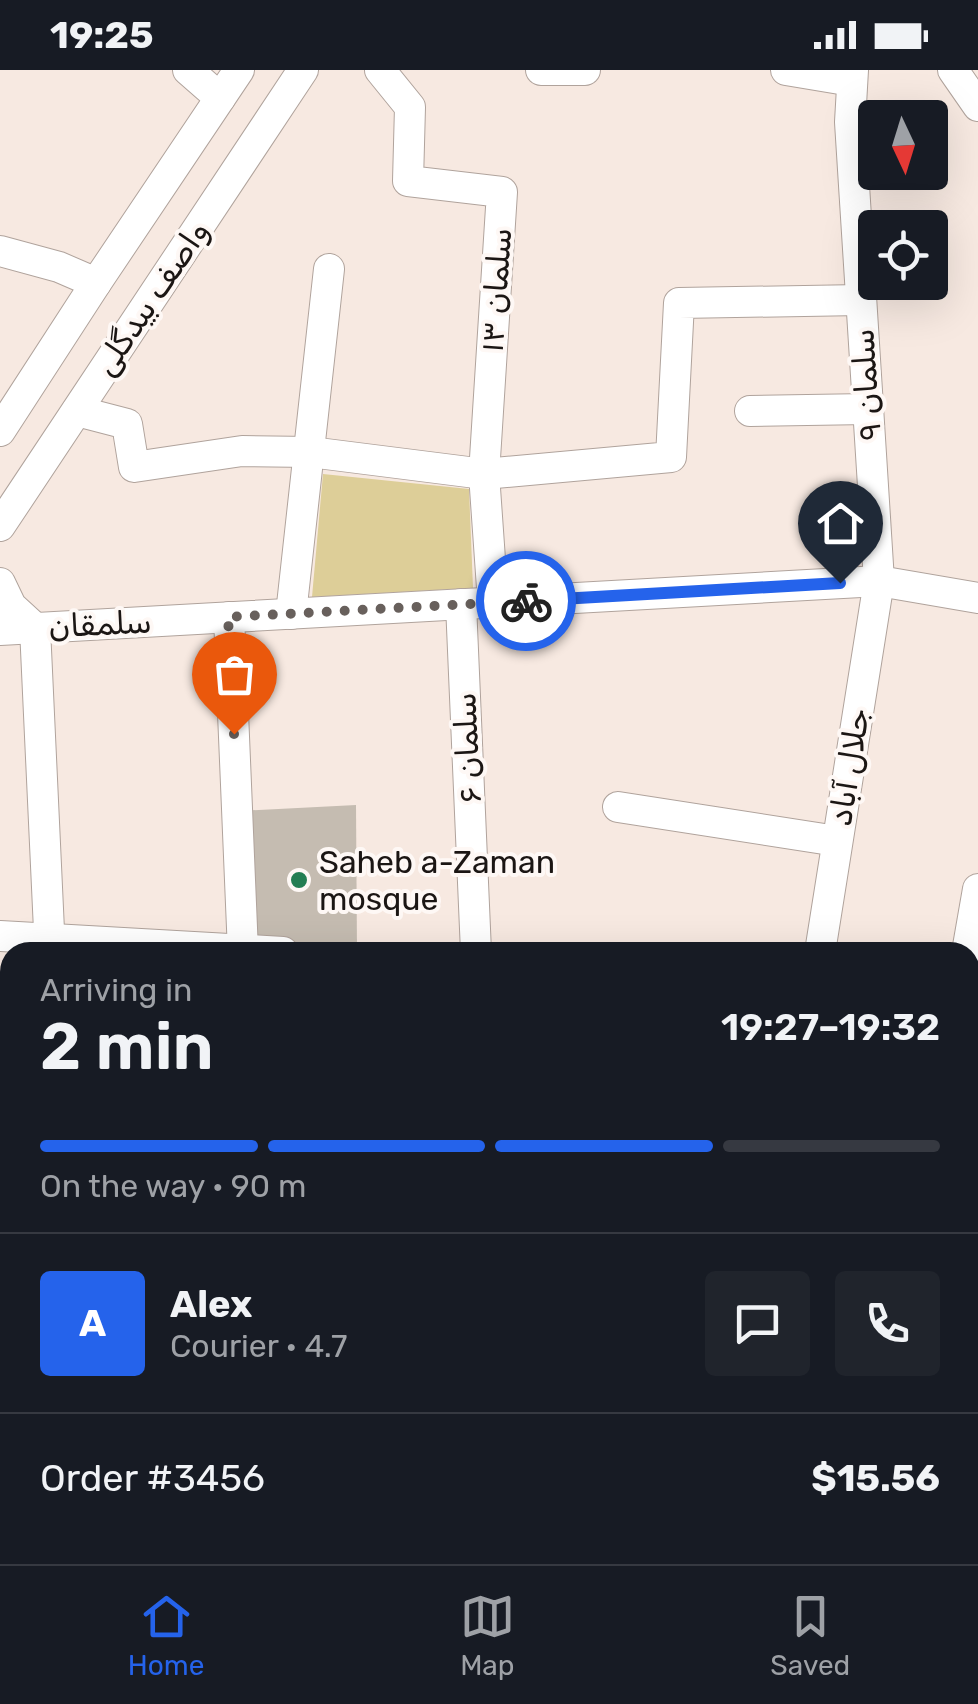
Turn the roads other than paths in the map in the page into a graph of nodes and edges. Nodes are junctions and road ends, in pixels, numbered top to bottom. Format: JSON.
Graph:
{"nodes":[{"id":1,"x":188,"y":70,"type":"edge"},
{"id":2,"x":239,"y":70,"type":"edge"},
{"id":3,"x":303,"y":70,"type":"edge"},
{"id":4,"x":380,"y":70,"type":"edge"},
{"id":5,"x":541,"y":70,"type":"edge"},
{"id":6,"x":585,"y":70,"type":"edge"},
{"id":7,"x":786,"y":70,"type":"edge"},
{"id":8,"x":953,"y":70,"type":"edge"},
{"id":9,"x":853,"y":75,"type":"edge"},
{"id":10,"x":220,"y":98,"type":"junction"},
{"id":11,"x":978,"y":106,"type":"edge"},
{"id":12,"x":0,"y":251,"type":"edge"},
{"id":13,"x":858,"y":251,"type":"edge"},
{"id":14,"x":329,"y":269,"type":"dead end"},
{"id":15,"x":96,"y":283,"type":"junction"},
{"id":16,"x":861,"y":300,"type":"joint"},
{"id":17,"x":868,"y":409,"type":"junction"},
{"id":18,"x":76,"y":411,"type":"junction"},
{"id":19,"x":750,"y":411,"type":"dead end"},
{"id":20,"x":0,"y":432,"type":"edge"},
{"id":21,"x":310,"y":452,"type":"junction"},
{"id":22,"x":484,"y":474,"type":"junction"},
{"id":23,"x":0,"y":526,"type":"edge"},
{"id":24,"x":878,"y":581,"type":"junction"},
{"id":25,"x":0,"y":583,"type":"edge"},
{"id":26,"x":978,"y":598,"type":"edge"},
{"id":27,"x":492,"y":602,"type":"junction"},
{"id":28,"x":461,"y":604,"type":"junction"},
{"id":29,"x":292,"y":614,"type":"junction"},
{"id":30,"x":228,"y":617,"type":"junction"},
{"id":31,"x":35,"y":628,"type":"junction"},
{"id":32,"x":0,"y":630,"type":"edge"},
{"id":33,"x":618,"y":807,"type":"dead end"},
{"id":34,"x":838,"y":841,"type":"junction"},
{"id":35,"x":978,"y":889,"type":"edge"},
{"id":36,"x":0,"y":936,"type":"edge"},
{"id":37,"x":33,"y":942,"type":"edge"},
{"id":38,"x":50,"y":942,"type":"edge"},
{"id":39,"x":243,"y":942,"type":"edge"},
{"id":40,"x":476,"y":942,"type":"edge"},
{"id":41,"x":822,"y":942,"type":"edge"},
{"id":42,"x":969,"y":942,"type":"edge"}],
"edges":[{"from":1,"to":10,"type":"street"},
{"from":2,"to":10,"type":"street","name":"واصف بیدگلی"},
{"from":3,"to":18,"type":"street","name":"واصف بیدگلی"},
{"from":4,"to":22,"type":"street","name":"سلمان ۱۳"},
{"from":5,"to":6,"type":"street"},
{"from":7,"to":9,"type":"street"},
{"from":8,"to":11,"type":"street"},
{"from":9,"to":13,"type":"street","name":"سلمان ۹"},
{"from":10,"to":15,"type":"street","name":"واصف بیدگلی"},
{"from":12,"to":15,"type":"street"},
{"from":14,"to":21,"type":"street"},
{"from":15,"to":20,"type":"street","name":"واصف بیدگلی"},
{"from":16,"to":17,"type":"street","name":"سلمان ۹"},
{"from":16,"to":22,"type":"street"},
{"from":17,"to":19,"type":"street"},
{"from":17,"to":24,"type":"street","name":"سلمان ۹"},
{"from":18,"to":21,"type":"street"},
{"from":18,"to":23,"type":"street","name":"واصف بیدگلی"},
{"from":21,"to":22,"type":"street"},
{"from":21,"to":29,"type":"street"},
{"from":22,"to":27,"type":"street","name":"سلمان ۱۳"},
{"from":24,"to":26,"type":"street","name":"سلمقان"},
{"from":24,"to":27,"type":"street","name":"سلمقان"},
{"from":24,"to":34,"type":"street","name":"جلال آباد"},
{"from":25,"to":31,"type":"street"},
{"from":27,"to":28,"type":"street","name":"سلمقان"},
{"from":28,"to":29,"type":"street","name":"سلمقان"},
{"from":28,"to":40,"type":"street","name":"سلمان ۶"},
{"from":29,"to":30,"type":"street","name":"سلمقان"},
{"from":30,"to":31,"type":"street","name":"سلمقان"},
{"from":30,"to":39,"type":"street"},
{"from":31,"to":32,"type":"street","name":"سلمقان"},
{"from":31,"to":38,"type":"street"},
{"from":33,"to":34,"type":"street"},
{"from":34,"to":41,"type":"street","name":"جلال آباد"},
{"from":35,"to":42,"type":"street"},
{"from":36,"to":37,"type":"street"}]}
